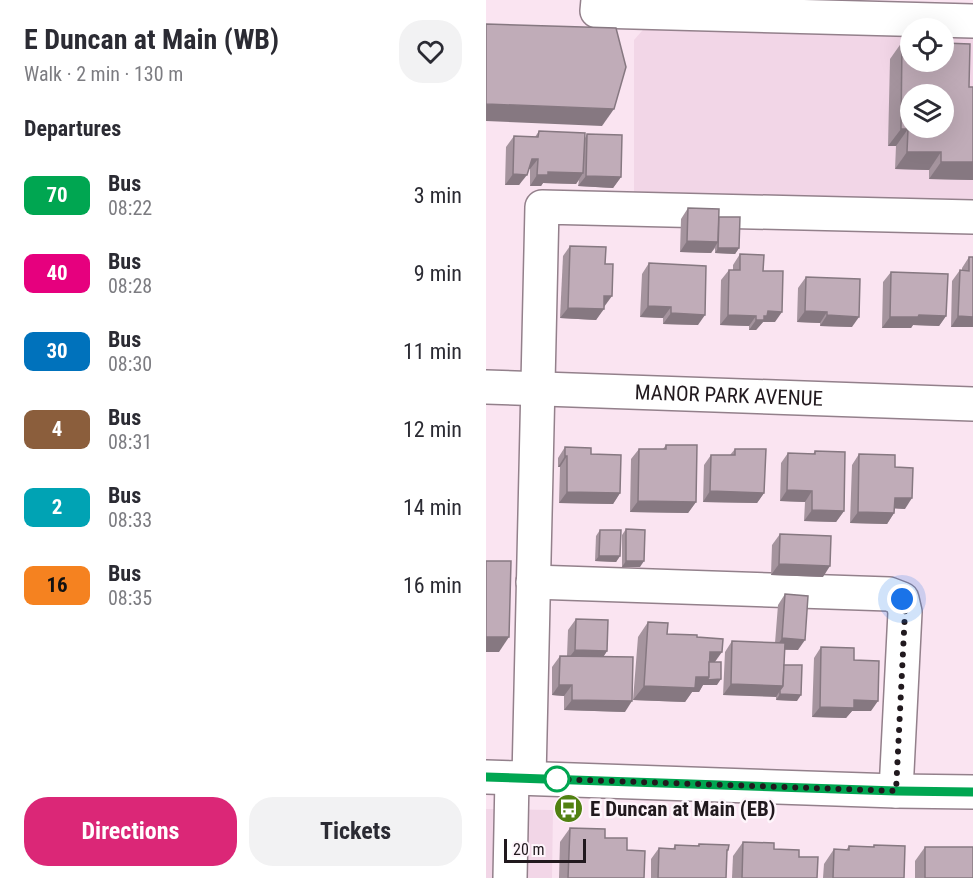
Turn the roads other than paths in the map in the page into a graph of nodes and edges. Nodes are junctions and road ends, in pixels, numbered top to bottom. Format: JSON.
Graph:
{"nodes":[{"id":1,"x":598,"y":0,"type":"edge"},
{"id":2,"x":973,"y":21,"type":"edge"},
{"id":3,"x":973,"y":217,"type":"edge"},
{"id":4,"x":486,"y":387,"type":"edge"},
{"id":5,"x":538,"y":389,"type":"junction"},
{"id":6,"x":973,"y":404,"type":"edge"},
{"id":7,"x":533,"y":582,"type":"junction"},
{"id":8,"x":509,"y":778,"type":"edge"},
{"id":9,"x":896,"y":791,"type":"junction"},
{"id":10,"x":973,"y":792,"type":"edge"},
{"id":11,"x":498,"y":835,"type":"edge"},
{"id":12,"x":510,"y":878,"type":"edge"}],
"edges":[{"from":1,"to":2,"type":"street"},
{"from":3,"to":5,"type":"street"},
{"from":4,"to":5,"type":"street","name":"MANOR PARK AVENUE"},
{"from":5,"to":6,"type":"street","name":"MANOR PARK AVENUE"},
{"from":5,"to":7,"type":"street"},
{"from":7,"to":8,"type":"street"},
{"from":7,"to":9,"type":"street"},
{"from":8,"to":9,"type":"street"},
{"from":8,"to":11,"type":"street"},
{"from":9,"to":10,"type":"street"},
{"from":11,"to":12,"type":"street"}]}
